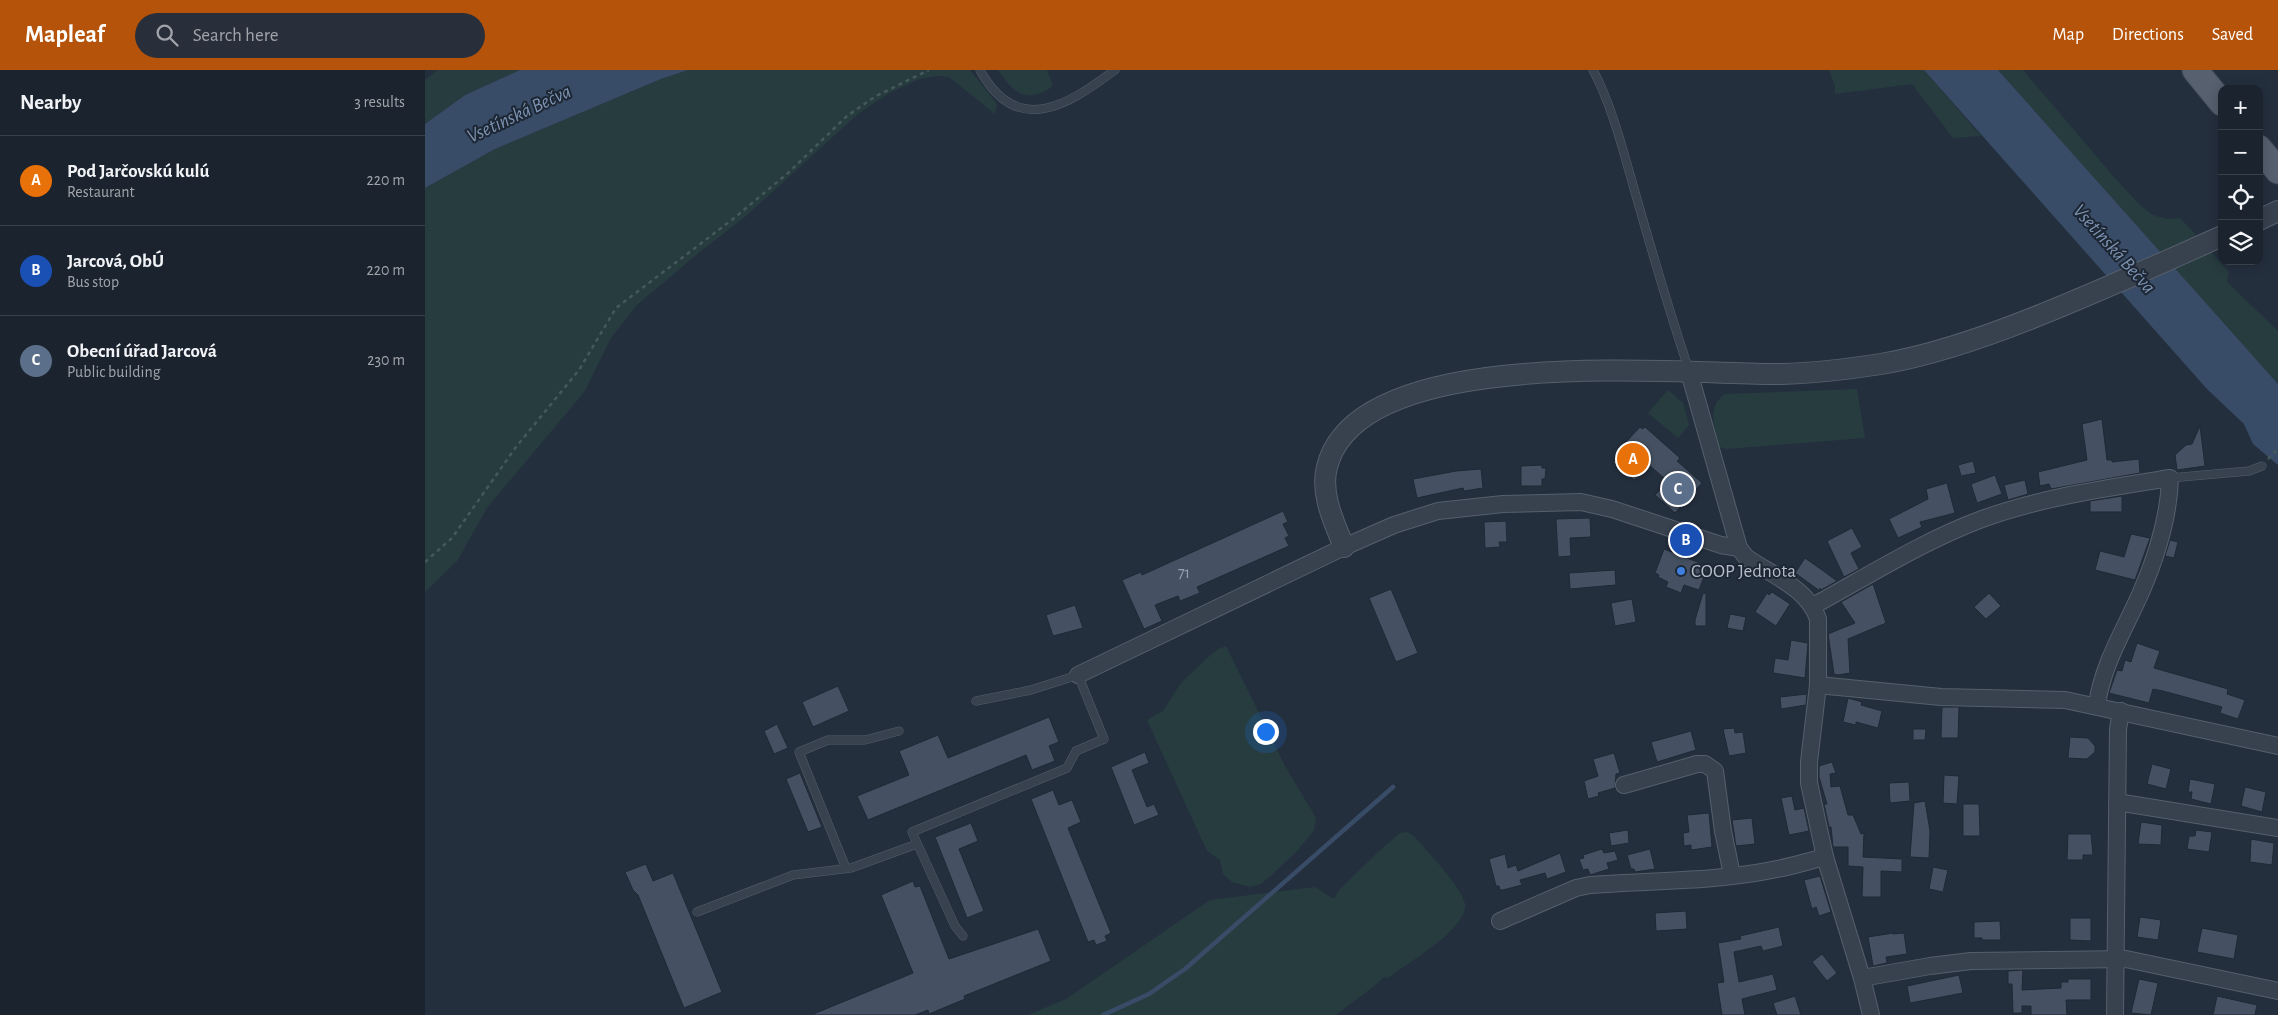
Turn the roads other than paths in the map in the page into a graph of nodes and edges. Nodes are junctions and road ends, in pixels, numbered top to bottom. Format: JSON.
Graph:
{"nodes":[{"id":1,"x":980,"y":70,"type":"edge"},
{"id":2,"x":1115,"y":70,"type":"edge"},
{"id":3,"x":1593,"y":70,"type":"edge"},
{"id":4,"x":2195,"y":70,"type":"edge"},
{"id":5,"x":2218,"y":98,"type":"edge"},
{"id":6,"x":2263,"y":153,"type":"edge"},
{"id":7,"x":2278,"y":171,"type":"edge"},
{"id":8,"x":2278,"y":211,"type":"edge"},
{"id":9,"x":2263,"y":218,"type":"edge"},
{"id":10,"x":2218,"y":238,"type":"edge"},
{"id":11,"x":1689,"y":372,"type":"junction"},
{"id":12,"x":2262,"y":466,"type":"road end"},
{"id":13,"x":2170,"y":478,"type":"junction"},
{"id":14,"x":1344,"y":547,"type":"junction"},
{"id":15,"x":1739,"y":548,"type":"junction"},
{"id":16,"x":1813,"y":606,"type":"junction"},
{"id":17,"x":1078,"y":675,"type":"junction"},
{"id":18,"x":1818,"y":685,"type":"junction"},
{"id":19,"x":977,"y":701,"type":"dead end"},
{"id":20,"x":2097,"y":705,"type":"junction"},
{"id":21,"x":2121,"y":711,"type":"junction"},
{"id":22,"x":899,"y":731,"type":"dead end"},
{"id":23,"x":2278,"y":746,"type":"edge"},
{"id":24,"x":1624,"y":785,"type":"dead end"},
{"id":25,"x":2117,"y":802,"type":"junction"},
{"id":26,"x":2278,"y":828,"type":"edge"},
{"id":27,"x":917,"y":844,"type":"junction"},
{"id":28,"x":1825,"y":857,"type":"junction"},
{"id":29,"x":846,"y":868,"type":"junction"},
{"id":30,"x":1732,"y":875,"type":"junction"},
{"id":31,"x":697,"y":912,"type":"dead end"},
{"id":32,"x":1499,"y":921,"type":"dead end"},
{"id":33,"x":963,"y":936,"type":"dead end"},
{"id":34,"x":2114,"y":959,"type":"junction"},
{"id":35,"x":1863,"y":978,"type":"junction"},
{"id":36,"x":2278,"y":991,"type":"edge"},
{"id":37,"x":1871,"y":1015,"type":"edge"},
{"id":38,"x":2115,"y":1015,"type":"edge"}],
"edges":[{"from":1,"to":2,"type":"lane"},
{"from":3,"to":11,"type":"lane"},
{"from":4,"to":5,"type":"main road"},
{"from":6,"to":7,"type":"main road"},
{"from":8,"to":9,"type":"street"},
{"from":10,"to":11,"type":"street"},
{"from":11,"to":14,"type":"street"},
{"from":11,"to":15,"type":"street"},
{"from":12,"to":13,"type":"lane"},
{"from":13,"to":16,"type":"street"},
{"from":13,"to":20,"type":"street"},
{"from":14,"to":15,"type":"street"},
{"from":14,"to":17,"type":"street"},
{"from":15,"to":16,"type":"street"},
{"from":16,"to":18,"type":"street"},
{"from":17,"to":19,"type":"lane"},
{"from":17,"to":27,"type":"lane"},
{"from":18,"to":20,"type":"street"},
{"from":18,"to":28,"type":"street"},
{"from":20,"to":21,"type":"street"},
{"from":21,"to":23,"type":"street"},
{"from":21,"to":25,"type":"street"},
{"from":22,"to":29,"type":"lane"},
{"from":24,"to":30,"type":"street"},
{"from":25,"to":26,"type":"street"},
{"from":25,"to":34,"type":"street"},
{"from":27,"to":29,"type":"lane"},
{"from":27,"to":33,"type":"lane"},
{"from":28,"to":30,"type":"street"},
{"from":28,"to":35,"type":"street"},
{"from":29,"to":31,"type":"lane"},
{"from":30,"to":32,"type":"street"},
{"from":34,"to":35,"type":"street"},
{"from":34,"to":36,"type":"street"},
{"from":34,"to":38,"type":"street"},
{"from":35,"to":37,"type":"street"}]}
